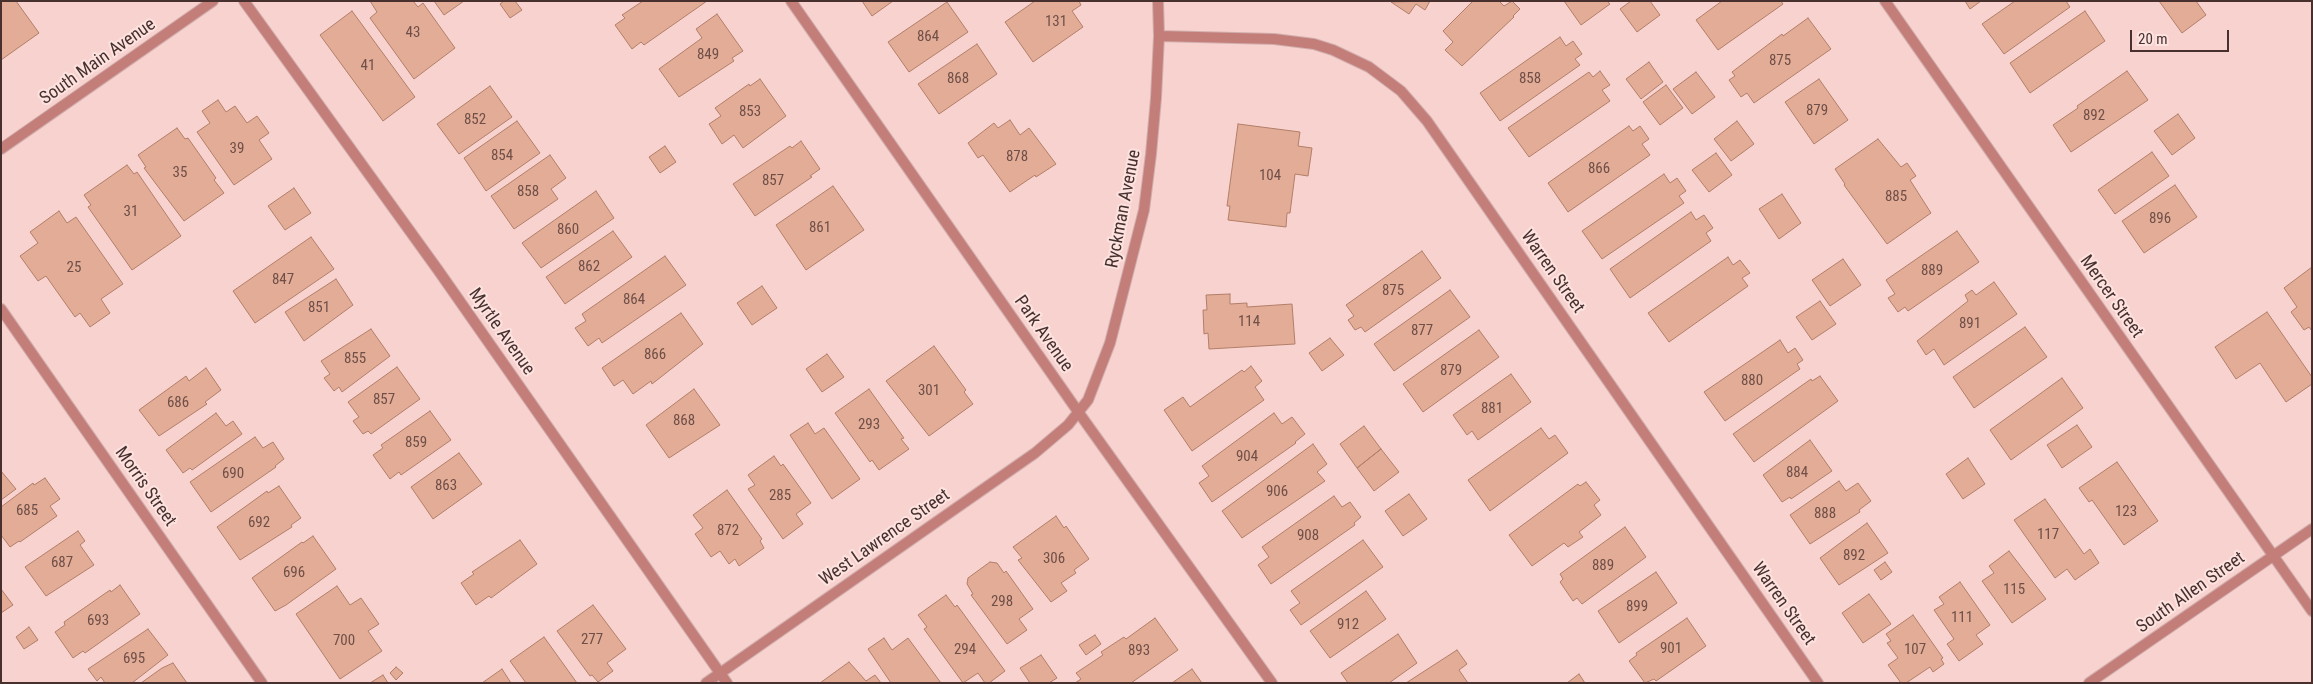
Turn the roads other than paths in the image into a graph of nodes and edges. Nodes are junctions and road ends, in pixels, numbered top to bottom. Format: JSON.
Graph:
{"nodes":[{"id":1,"x":212,"y":1,"type":"edge"},
{"id":2,"x":244,"y":1,"type":"edge"},
{"id":3,"x":791,"y":1,"type":"edge"},
{"id":4,"x":1158,"y":1,"type":"edge"},
{"id":5,"x":1884,"y":1,"type":"edge"},
{"id":6,"x":1159,"y":36,"type":"junction"},
{"id":7,"x":1,"y":149,"type":"edge"},
{"id":8,"x":1,"y":309,"type":"edge"},
{"id":9,"x":1078,"y":413,"type":"junction"},
{"id":10,"x":2312,"y":529,"type":"edge"},
{"id":11,"x":2272,"y":556,"type":"junction"},
{"id":12,"x":2312,"y":611,"type":"edge"},
{"id":13,"x":720,"y":672,"type":"junction"},
{"id":14,"x":262,"y":683,"type":"edge"},
{"id":15,"x":706,"y":683,"type":"edge"},
{"id":16,"x":727,"y":683,"type":"edge"},
{"id":17,"x":1272,"y":683,"type":"edge"},
{"id":18,"x":1818,"y":683,"type":"edge"},
{"id":19,"x":2089,"y":683,"type":"edge"}],
"edges":[{"from":1,"to":7,"type":"street","name":"South Main Avenue"},
{"from":2,"to":13,"type":"street","name":"Myrtle Avenue"},
{"from":3,"to":9,"type":"street","name":"Park Avenue"},
{"from":4,"to":6,"type":"street","name":"Ryckman Avenue"},
{"from":5,"to":11,"type":"street","name":"Mercer Street"},
{"from":6,"to":9,"type":"street","name":"Ryckman Avenue"},
{"from":6,"to":18,"type":"street","name":"Warren Street"},
{"from":8,"to":14,"type":"street","name":"Morris Street"},
{"from":9,"to":13,"type":"street","name":"West Lawrence Street"},
{"from":9,"to":17,"type":"street","name":"Park Avenue"},
{"from":10,"to":11,"type":"street","name":"South Allen Street"},
{"from":11,"to":12,"type":"street","name":"Mercer Street"},
{"from":11,"to":19,"type":"street","name":"South Allen Street"},
{"from":13,"to":15,"type":"street","name":"West Lawrence Street"},
{"from":13,"to":16,"type":"street","name":"Myrtle Avenue"}]}
